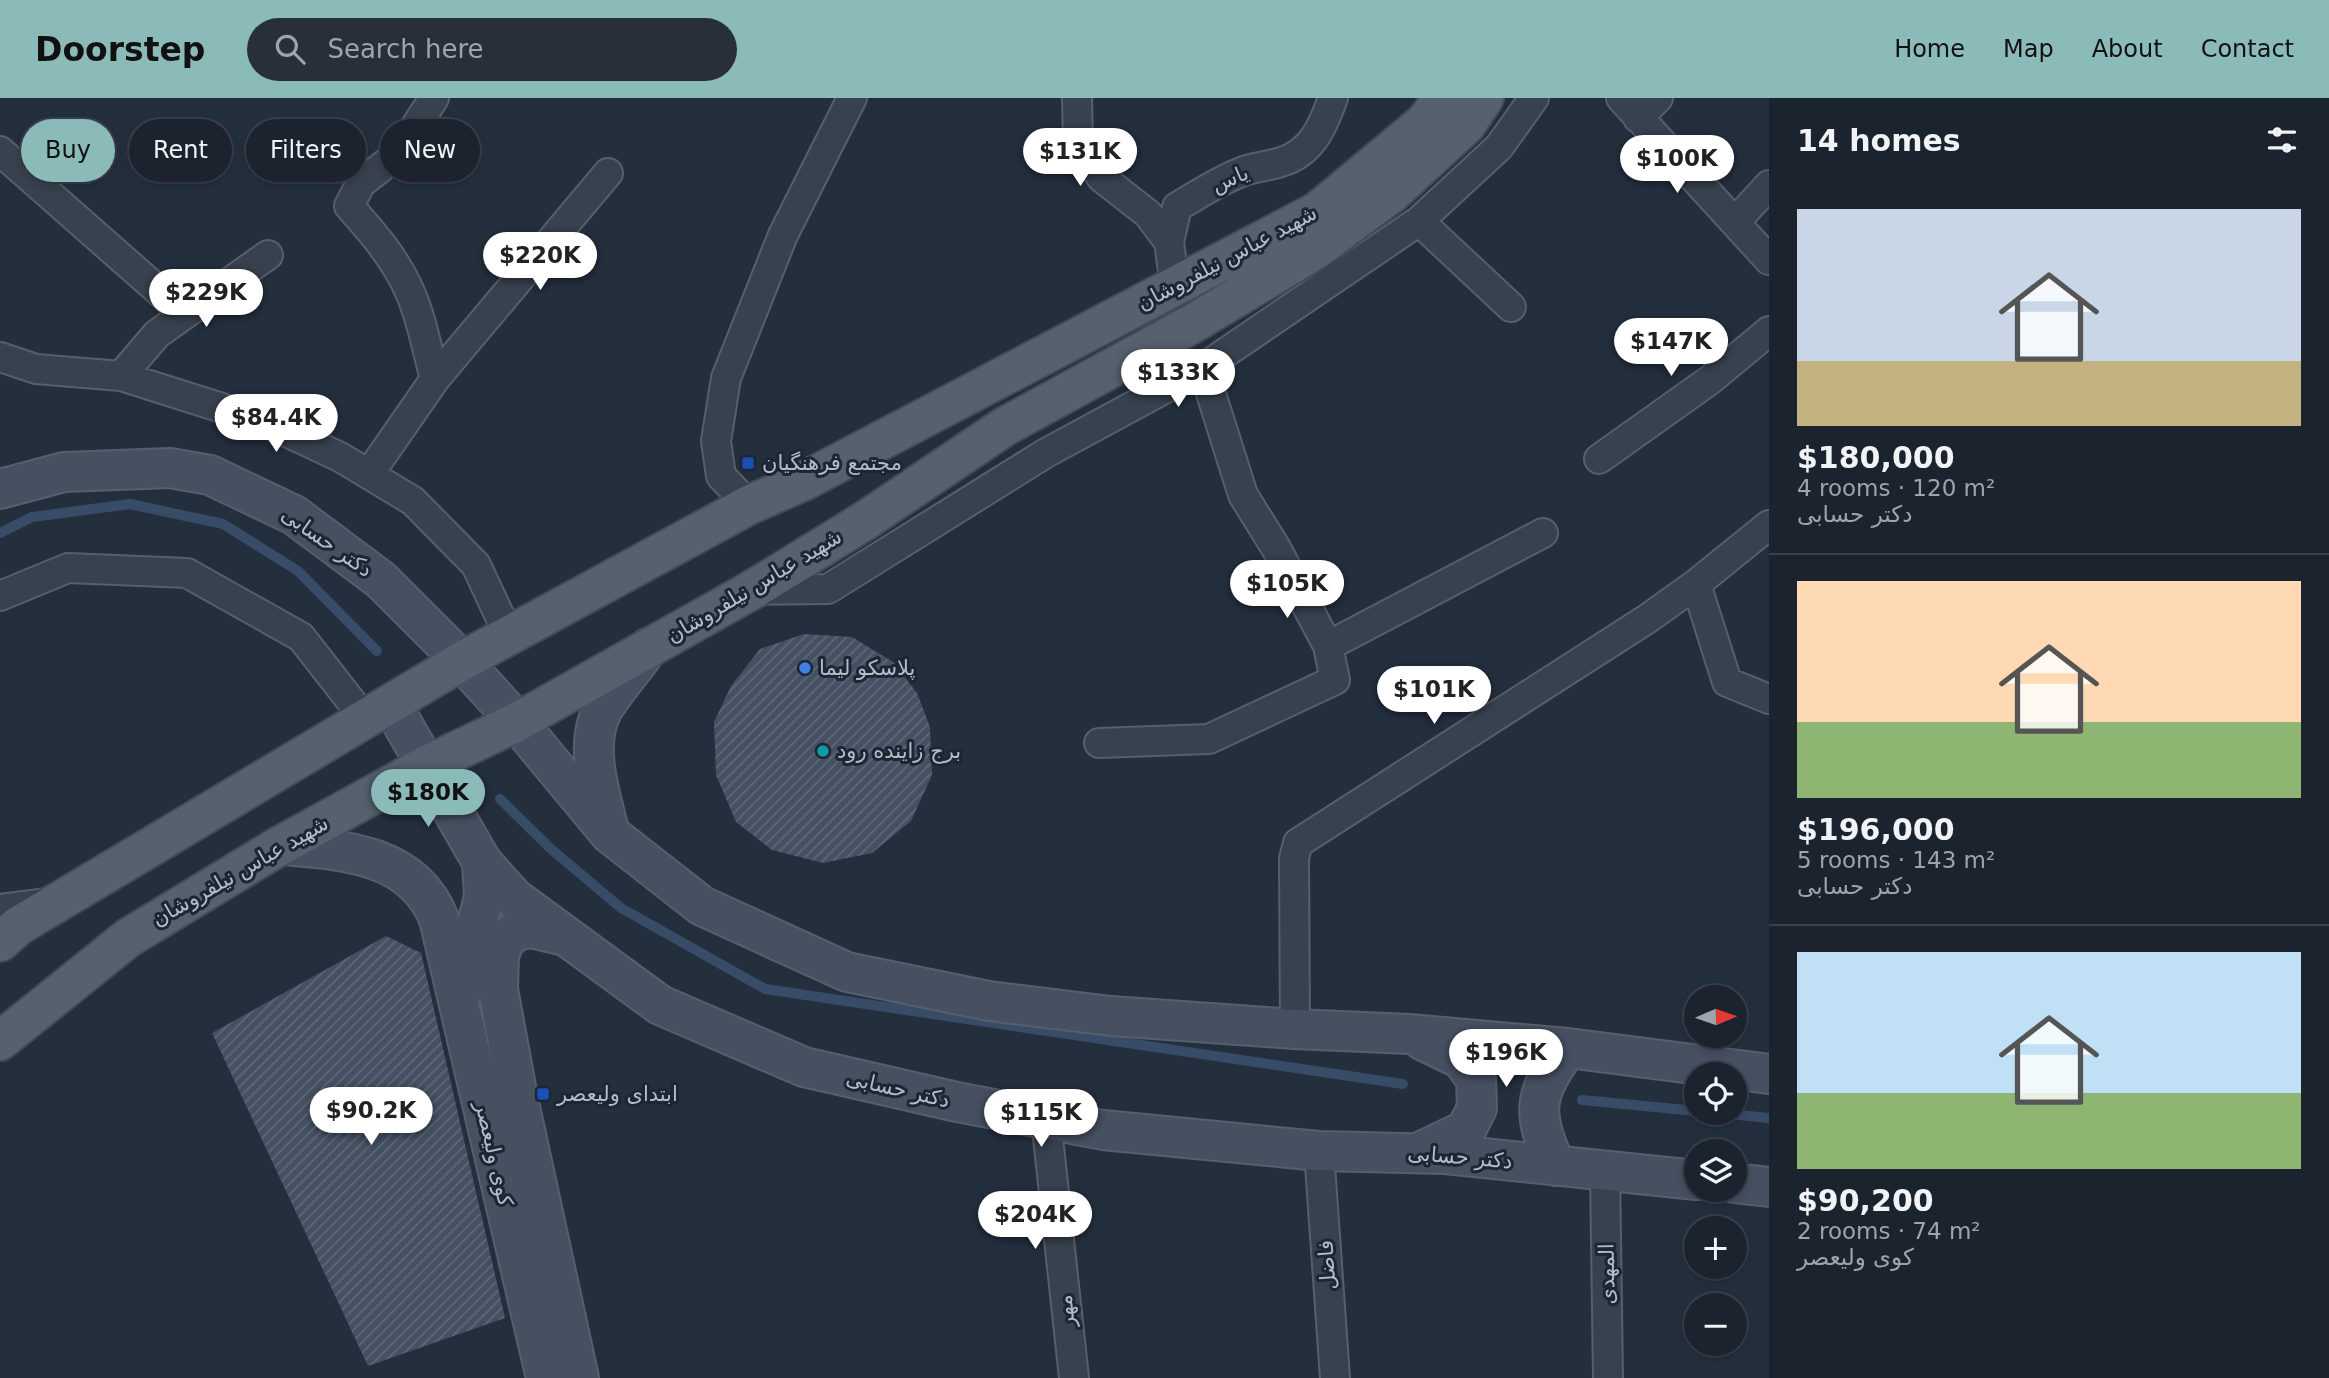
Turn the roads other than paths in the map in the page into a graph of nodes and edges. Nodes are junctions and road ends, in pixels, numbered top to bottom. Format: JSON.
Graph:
{"nodes":[{"id":1,"x":434,"y":98,"type":"edge"},
{"id":2,"x":852,"y":98,"type":"edge"},
{"id":3,"x":1077,"y":98,"type":"edge"},
{"id":4,"x":1332,"y":98,"type":"edge"},
{"id":5,"x":1443,"y":98,"type":"edge"},
{"id":6,"x":1484,"y":98,"type":"edge"},
{"id":7,"x":1534,"y":98,"type":"edge"},
{"id":8,"x":1658,"y":98,"type":"edge"},
{"id":9,"x":1630,"y":108,"type":"edge"},
{"id":10,"x":0,"y":151,"type":"edge"},
{"id":11,"x":608,"y":173,"type":"dead end"},
{"id":12,"x":1769,"y":185,"type":"edge"},
{"id":13,"x":1419,"y":221,"type":"junction"},
{"id":14,"x":1735,"y":222,"type":"junction"},
{"id":15,"x":1169,"y":242,"type":"junction"},
{"id":16,"x":268,"y":256,"type":"dead end"},
{"id":17,"x":1769,"y":260,"type":"edge"},
{"id":18,"x":1175,"y":286,"type":"junction"},
{"id":19,"x":1511,"y":307,"type":"dead end"},
{"id":20,"x":185,"y":314,"type":"junction"},
{"id":21,"x":1769,"y":331,"type":"edge"},
{"id":22,"x":0,"y":357,"type":"edge"},
{"id":23,"x":1203,"y":368,"type":"junction"},
{"id":24,"x":121,"y":376,"type":"junction"},
{"id":25,"x":435,"y":379,"type":"junction"},
{"id":26,"x":1599,"y":459,"type":"dead end"},
{"id":27,"x":369,"y":474,"type":"junction"},
{"id":28,"x":806,"y":480,"type":"junction"},
{"id":29,"x":0,"y":489,"type":"edge"},
{"id":30,"x":749,"y":505,"type":"junction"},
{"id":31,"x":1769,"y":525,"type":"edge"},
{"id":32,"x":1543,"y":533,"type":"dead end"},
{"id":33,"x":829,"y":542,"type":"junction"},
{"id":34,"x":1696,"y":584,"type":"junction"},
{"id":35,"x":752,"y":590,"type":"junction"},
{"id":36,"x":0,"y":596,"type":"edge"},
{"id":37,"x":509,"y":636,"type":"junction"},
{"id":38,"x":1328,"y":646,"type":"junction"},
{"id":39,"x":649,"y":648,"type":"junction"},
{"id":40,"x":462,"y":661,"type":"junction"},
{"id":41,"x":1769,"y":699,"type":"edge"},
{"id":42,"x":378,"y":712,"type":"junction"},
{"id":43,"x":517,"y":722,"type":"junction"},
{"id":44,"x":1099,"y":743,"type":"dead end"},
{"id":45,"x":425,"y":766,"type":"junction"},
{"id":46,"x":610,"y":834,"type":"junction"},
{"id":47,"x":281,"y":845,"type":"junction"},
{"id":48,"x":482,"y":862,"type":"junction"},
{"id":49,"x":61,"y":901,"type":"junction"},
{"id":50,"x":0,"y":909,"type":"edge"},
{"id":51,"x":569,"y":937,"type":"junction"},
{"id":52,"x":0,"y":942,"type":"edge"},
{"id":53,"x":460,"y":1009,"type":"junction"},
{"id":54,"x":1295,"y":1029,"type":"junction"},
{"id":55,"x":1409,"y":1034,"type":"junction"},
{"id":56,"x":0,"y":1041,"type":"edge"},
{"id":57,"x":1568,"y":1048,"type":"junction"},
{"id":58,"x":1769,"y":1074,"type":"edge"},
{"id":59,"x":1046,"y":1119,"type":"junction"},
{"id":60,"x":1320,"y":1151,"type":"junction"},
{"id":61,"x":1420,"y":1152,"type":"junction"},
{"id":62,"x":1556,"y":1166,"type":"junction"},
{"id":63,"x":1605,"y":1171,"type":"junction"},
{"id":64,"x":1684,"y":1179,"type":"edge"},
{"id":65,"x":1747,"y":1184,"type":"edge"},
{"id":66,"x":1769,"y":1187,"type":"edge"},
{"id":67,"x":546,"y":1378,"type":"edge"},
{"id":68,"x":579,"y":1378,"type":"edge"},
{"id":69,"x":1074,"y":1378,"type":"edge"},
{"id":70,"x":1335,"y":1378,"type":"edge"},
{"id":71,"x":1608,"y":1378,"type":"edge"}],
"edges":[{"from":1,"to":25,"type":"street"},
{"from":2,"to":30,"type":"street"},
{"from":3,"to":15,"type":"street"},
{"from":4,"to":15,"type":"street","name":"یاس"},
{"from":5,"to":18,"type":"main road","name":"شهید عباس نیلفروشان"},
{"from":6,"to":33,"type":"main road","name":"شهید عباس نیلفروشان"},
{"from":7,"to":13,"type":"street"},
{"from":8,"to":9,"type":"street"},
{"from":9,"to":14,"type":"street"},
{"from":10,"to":20,"type":"street"},
{"from":11,"to":25,"type":"street"},
{"from":12,"to":14,"type":"street"},
{"from":13,"to":19,"type":"street"},
{"from":13,"to":23,"type":"street"},
{"from":14,"to":17,"type":"street"},
{"from":15,"to":18,"type":"street","name":"یاس"},
{"from":16,"to":20,"type":"street"},
{"from":18,"to":28,"type":"main road","name":"شهید عباس نیلفروشان"},
{"from":20,"to":24,"type":"street"},
{"from":21,"to":26,"type":"street"},
{"from":22,"to":24,"type":"street"},
{"from":23,"to":35,"type":"street"},
{"from":23,"to":38,"type":"street"},
{"from":24,"to":27,"type":"street"},
{"from":25,"to":27,"type":"street"},
{"from":27,"to":37,"type":"street"},
{"from":28,"to":30,"type":"main road","name":"شهید عباس نیلفروشان"},
{"from":28,"to":33,"type":"main road"},
{"from":29,"to":40,"type":"main road","name":"دکتر حسابی"},
{"from":30,"to":37,"type":"main road","name":"شهید عباس نیلفروشان"},
{"from":31,"to":34,"type":"street"},
{"from":32,"to":38,"type":"street"},
{"from":33,"to":35,"type":"main road","name":"شهید عباس نیلفروشان"},
{"from":34,"to":41,"type":"street"},
{"from":34,"to":54,"type":"street"},
{"from":35,"to":39,"type":"main road","name":"شهید عباس نیلفروشان"},
{"from":36,"to":42,"type":"street"},
{"from":37,"to":40,"type":"main road","name":"شهید عباس نیلفروشان"},
{"from":38,"to":44,"type":"street"},
{"from":39,"to":43,"type":"main road","name":"شهید عباس نیلفروشان"},
{"from":39,"to":46,"type":"main road"},
{"from":40,"to":42,"type":"main road","name":"شهید عباس نیلفروشان"},
{"from":40,"to":43,"type":"main road","name":"دکتر حسابی"},
{"from":42,"to":45,"type":"main road","name":"دکتر حسابی"},
{"from":42,"to":49,"type":"main road","name":"شهید عباس نیلفروشان"},
{"from":43,"to":45,"type":"main road","name":"شهید عباس نیلفروشان"},
{"from":43,"to":46,"type":"main road"},
{"from":45,"to":47,"type":"main road","name":"شهید عباس نیلفروشان"},
{"from":45,"to":48,"type":"main road","name":"دکتر حسابی"},
{"from":46,"to":54,"type":"main road"},
{"from":47,"to":53,"type":"main road","name":"کوی ولیعصر"},
{"from":47,"to":56,"type":"main road","name":"شهید عباس نیلفروشان"},
{"from":48,"to":51,"type":"main road","name":"دکتر حسابی"},
{"from":48,"to":53,"type":"main road"},
{"from":49,"to":50,"type":"street"},
{"from":49,"to":52,"type":"main road","name":"شهید عباس نیلفروشان"},
{"from":51,"to":59,"type":"main road","name":"دکتر حسابی"},
{"from":51,"to":68,"type":"main road","name":"کوی ولیعصر"},
{"from":53,"to":67,"type":"main road","name":"کوی ولیعصر"},
{"from":54,"to":55,"type":"main road"},
{"from":55,"to":57,"type":"main road"},
{"from":55,"to":61,"type":"main road"},
{"from":57,"to":58,"type":"main road"},
{"from":57,"to":62,"type":"main road"},
{"from":59,"to":60,"type":"main road","name":"دکتر حسابی"},
{"from":59,"to":69,"type":"street","name":"مهر"},
{"from":60,"to":61,"type":"main road","name":"دکتر حسابی"},
{"from":60,"to":70,"type":"street","name":"فاضل"},
{"from":61,"to":62,"type":"main road","name":"دکتر حسابی"},
{"from":62,"to":63,"type":"main road","name":"دکتر حسابی"},
{"from":63,"to":64,"type":"main road","name":"دکتر حسابی"},
{"from":63,"to":71,"type":"street","name":"المهدی"},
{"from":65,"to":66,"type":"main road"}]}
